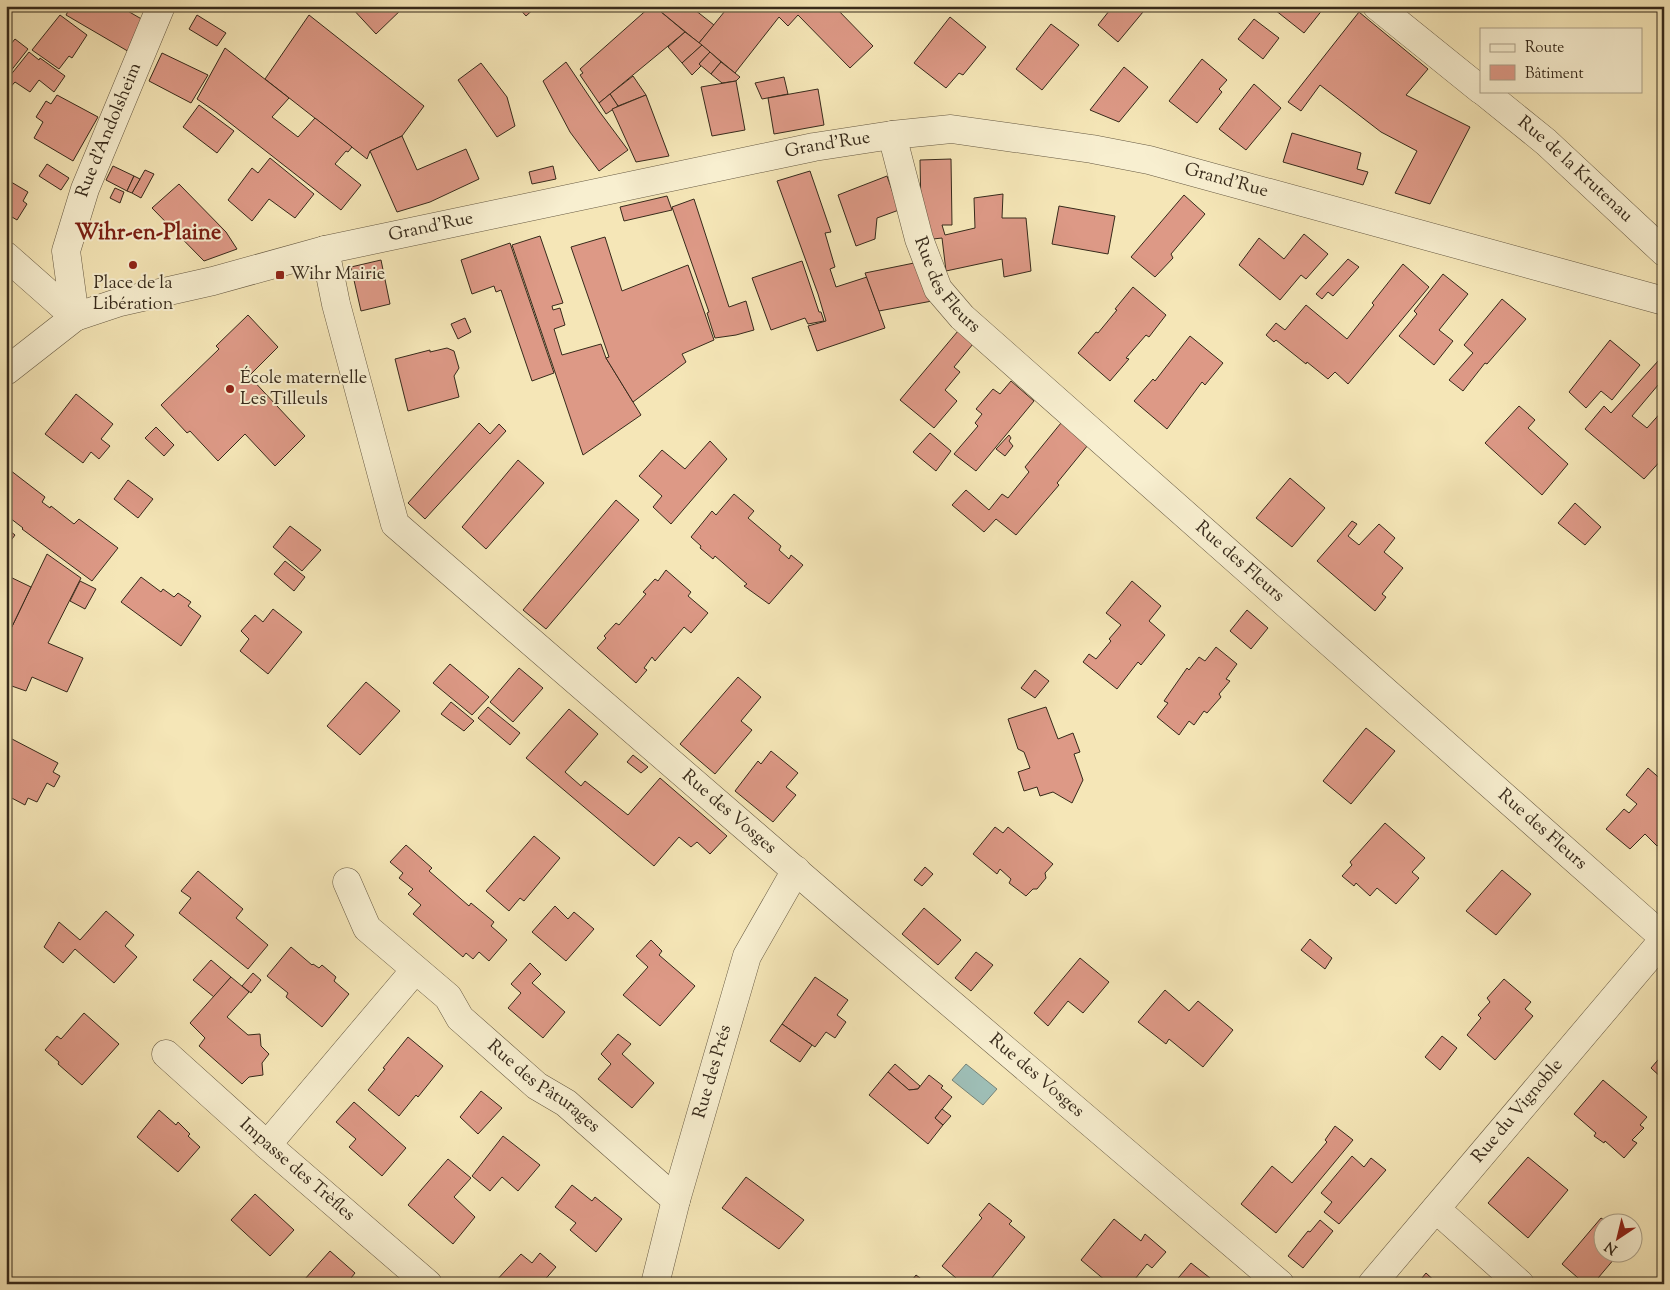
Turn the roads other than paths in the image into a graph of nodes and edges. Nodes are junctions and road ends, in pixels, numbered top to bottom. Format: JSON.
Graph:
{"nodes":[{"id":1,"x":161,"y":6,"type":"edge"},
{"id":2,"x":1377,"y":6,"type":"edge"},
{"id":3,"x":1480,"y":89,"type":"edge"},
{"id":4,"x":1483,"y":92,"type":"edge"},
{"id":5,"x":892,"y":135,"type":"junction"},
{"id":6,"x":324,"y":250,"type":"junction"},
{"id":7,"x":1664,"y":252,"type":"edge"},
{"id":8,"x":6,"y":256,"type":"edge"},
{"id":9,"x":1664,"y":301,"type":"edge"},
{"id":10,"x":75,"y":317,"type":"junction"},
{"id":11,"x":6,"y":371,"type":"edge"},
{"id":12,"x":796,"y":870,"type":"junction"},
{"id":13,"x":347,"y":882,"type":"dead end"},
{"id":14,"x":1664,"y":939,"type":"edge"},
{"id":15,"x":415,"y":970,"type":"junction"},
{"id":16,"x":166,"y":1054,"type":"dead end"},
{"id":17,"x":267,"y":1145,"type":"junction"},
{"id":18,"x":676,"y":1200,"type":"junction"},
{"id":19,"x":1436,"y":1209,"type":"junction"},
{"id":20,"x":428,"y":1284,"type":"edge"},
{"id":21,"x":655,"y":1284,"type":"edge"},
{"id":22,"x":1280,"y":1284,"type":"edge"},
{"id":23,"x":1372,"y":1284,"type":"edge"},
{"id":24,"x":1520,"y":1284,"type":"edge"}],
"edges":[{"from":1,"to":10,"type":"street","name":"Rue d'Andolsheim"},
{"from":2,"to":3,"type":"street","name":"Rue de la Krutenau"},
{"from":4,"to":7,"type":"street","name":"Rue de la Krutenau"},
{"from":5,"to":6,"type":"street","name":"Grand'Rue"},
{"from":5,"to":9,"type":"street","name":"Grand'Rue"},
{"from":5,"to":14,"type":"street","name":"Rue des Fleurs"},
{"from":6,"to":10,"type":"street","name":"Grand'Rue"},
{"from":6,"to":12,"type":"street","name":"Rue des Vosges"},
{"from":8,"to":10,"type":"street"},
{"from":10,"to":11,"type":"street","name":"Grand'Rue"},
{"from":12,"to":18,"type":"street","name":"Rue des Prés"},
{"from":12,"to":22,"type":"street","name":"Rue des Vosges"},
{"from":13,"to":15,"type":"street","name":"Rue des Pâturages"},
{"from":14,"to":19,"type":"street","name":"Rue du Vignoble"},
{"from":15,"to":17,"type":"street"},
{"from":15,"to":18,"type":"street","name":"Rue des Pâturages"},
{"from":16,"to":17,"type":"street","name":"Impasse des Trèfles"},
{"from":17,"to":20,"type":"street","name":"Impasse des Trèfles"},
{"from":18,"to":21,"type":"street","name":"Rue des Prés"},
{"from":19,"to":23,"type":"street","name":"Rue du Vignoble"},
{"from":19,"to":24,"type":"street"}]}
